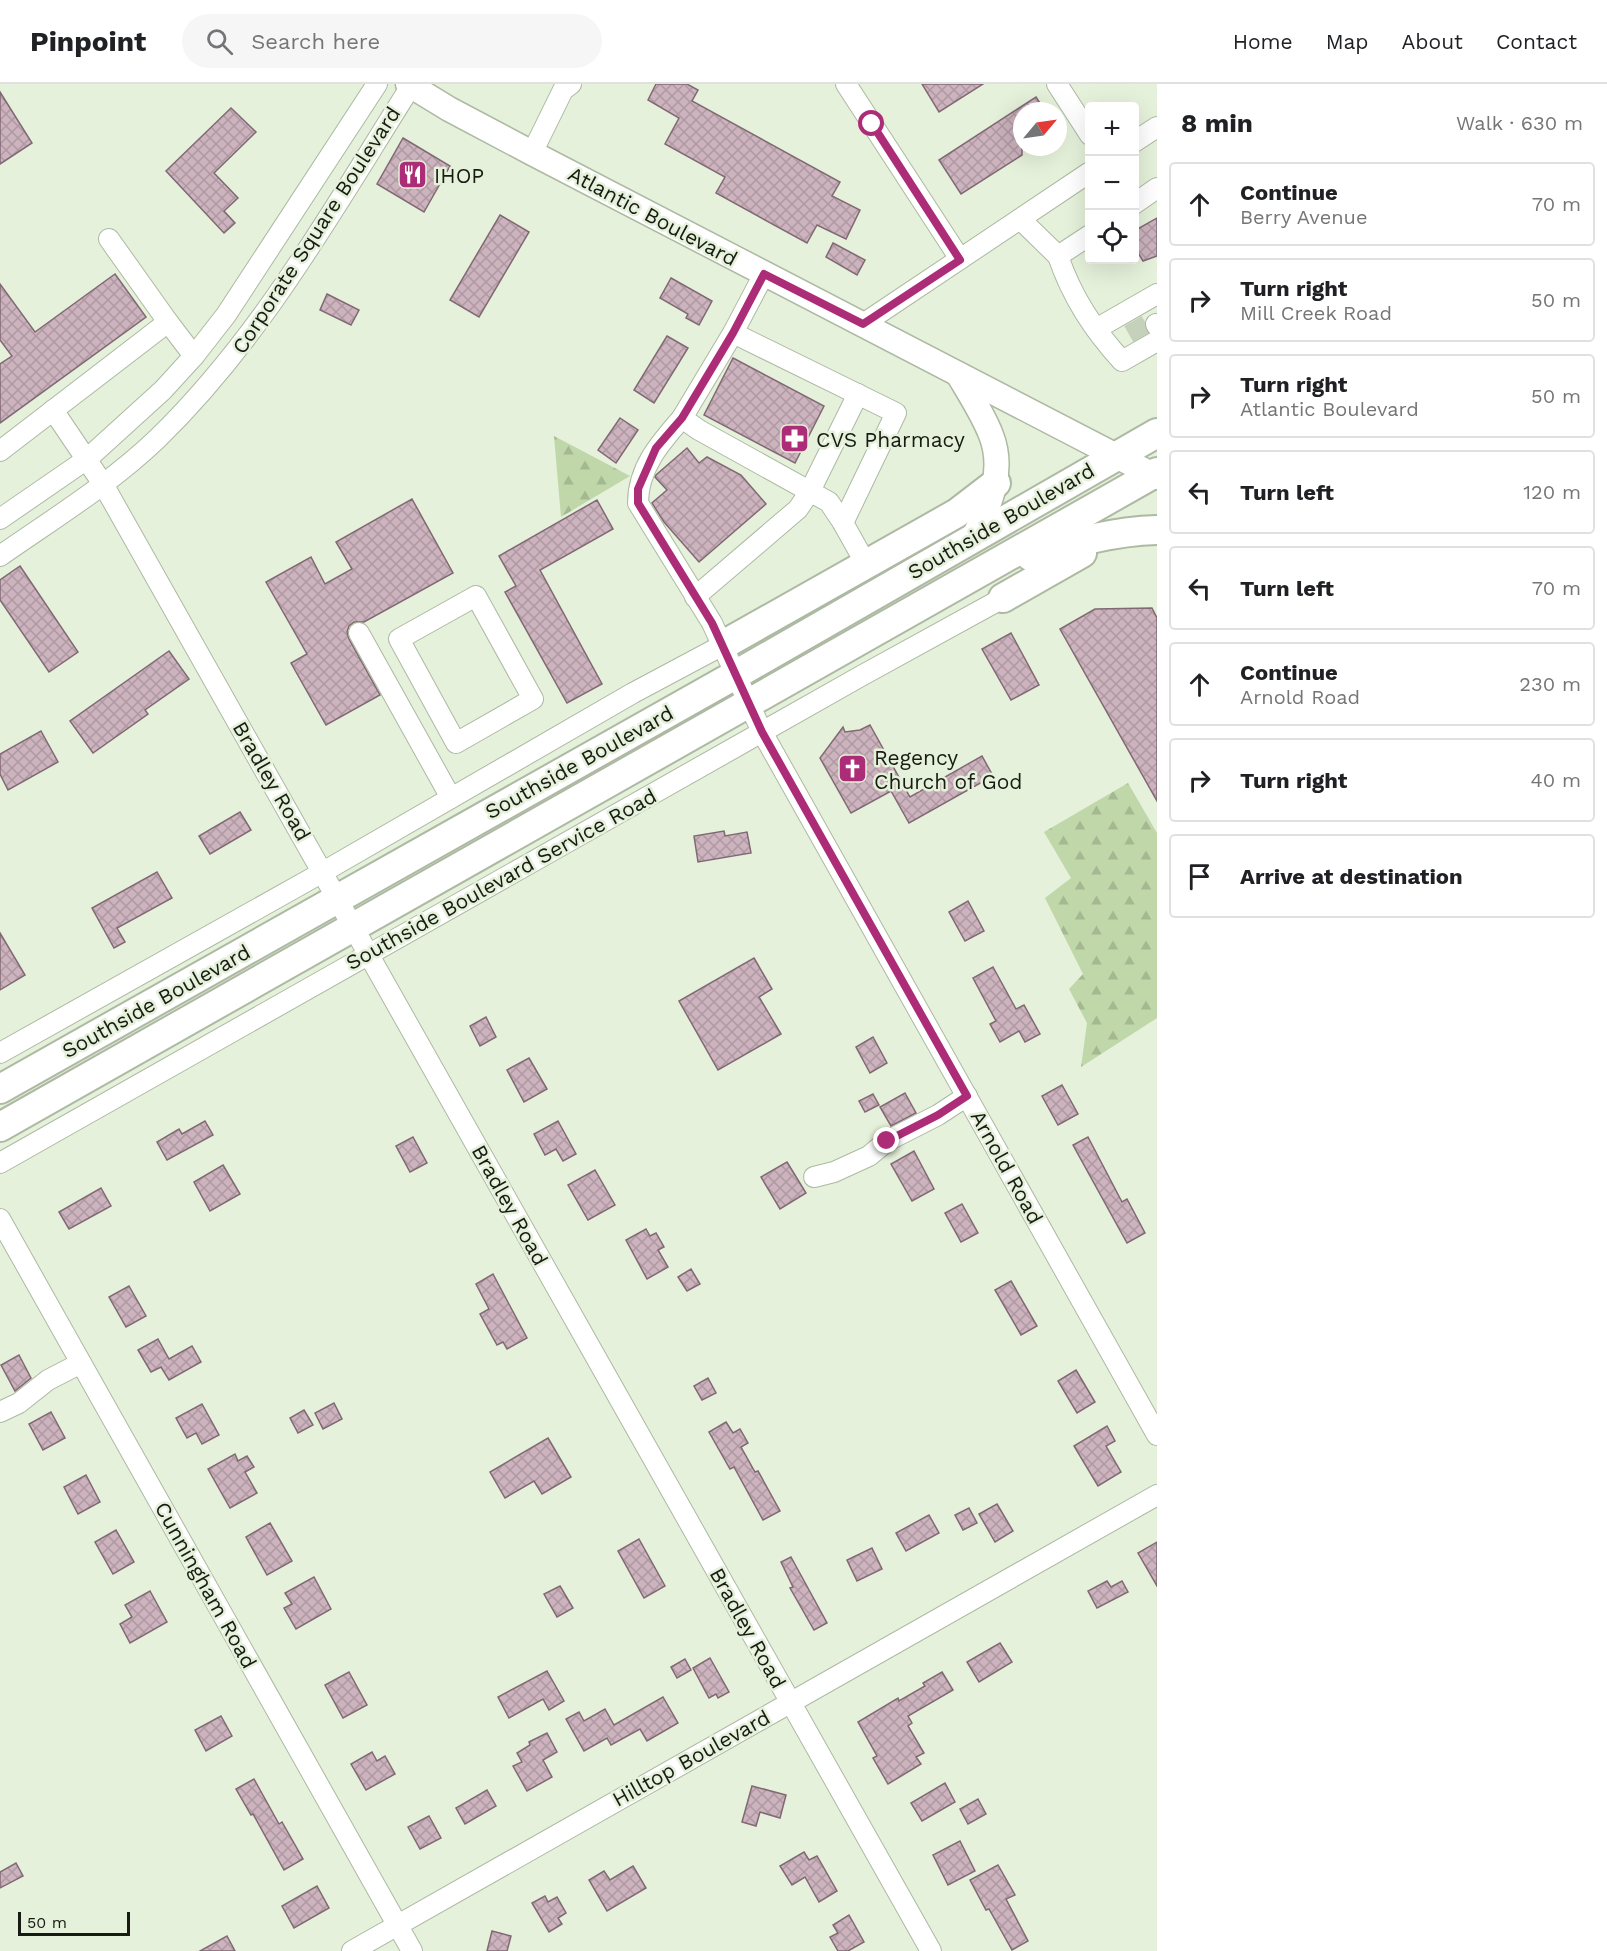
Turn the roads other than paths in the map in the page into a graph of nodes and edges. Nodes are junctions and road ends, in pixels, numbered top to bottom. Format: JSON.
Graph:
{"nodes":[{"id":1,"x":377,"y":84,"type":"edge"},
{"id":2,"x":571,"y":84,"type":"edge"},
{"id":3,"x":846,"y":84,"type":"edge"},
{"id":4,"x":1057,"y":84,"type":"edge"},
{"id":5,"x":409,"y":85,"type":"edge"},
{"id":6,"x":1157,"y":127,"type":"edge"},
{"id":7,"x":1085,"y":129,"type":"edge"},
{"id":8,"x":1139,"y":139,"type":"edge"},
{"id":9,"x":532,"y":153,"type":"junction"},
{"id":10,"x":1085,"y":175,"type":"edge"},
{"id":11,"x":1157,"y":189,"type":"edge"},
{"id":12,"x":1139,"y":201,"type":"edge"},
{"id":13,"x":1020,"y":219,"type":"junction"},
{"id":14,"x":285,"y":226,"type":"junction"},
{"id":15,"x":1085,"y":238,"type":"edge"},
{"id":16,"x":109,"y":239,"type":"dead end"},
{"id":17,"x":312,"y":243,"type":"junction"},
{"id":18,"x":1058,"y":256,"type":"junction"},
{"id":19,"x":960,"y":260,"type":"junction"},
{"id":20,"x":764,"y":274,"type":"junction"},
{"id":21,"x":1147,"y":321,"type":"edge"},
{"id":22,"x":168,"y":322,"type":"junction"},
{"id":23,"x":863,"y":324,"type":"junction"},
{"id":24,"x":1096,"y":329,"type":"junction"},
{"id":25,"x":733,"y":333,"type":"junction"},
{"id":26,"x":194,"y":356,"type":"junction"},
{"id":27,"x":958,"y":374,"type":"junction"},
{"id":28,"x":858,"y":394,"type":"junction"},
{"id":29,"x":53,"y":410,"type":"junction"},
{"id":30,"x":682,"y":418,"type":"junction"},
{"id":31,"x":1157,"y":433,"type":"edge"},
{"id":32,"x":0,"y":451,"type":"edge"},
{"id":33,"x":1116,"y":456,"type":"junction"},
{"id":34,"x":87,"y":459,"type":"junction"},
{"id":35,"x":1155,"y":474,"type":"edge"},
{"id":36,"x":103,"y":483,"type":"junction"},
{"id":37,"x":996,"y":483,"type":"junction"},
{"id":38,"x":810,"y":490,"type":"junction"},
{"id":39,"x":0,"y":519,"type":"edge"},
{"id":40,"x":843,"y":523,"type":"junction"},
{"id":41,"x":1146,"y":530,"type":"edge"},
{"id":42,"x":974,"y":536,"type":"junction"},
{"id":43,"x":0,"y":556,"type":"edge"},
{"id":44,"x":866,"y":564,"type":"junction"},
{"id":45,"x":984,"y":569,"type":"junction"},
{"id":46,"x":695,"y":597,"type":"junction"},
{"id":47,"x":1003,"y":598,"type":"joint"},
{"id":48,"x":359,"y":633,"type":"dead end"},
{"id":49,"x":723,"y":645,"type":"junction"},
{"id":50,"x":735,"y":675,"type":"junction"},
{"id":51,"x":428,"y":694,"type":"junction"},
{"id":52,"x":749,"y":704,"type":"junction"},
{"id":53,"x":401,"y":710,"type":"junction"},
{"id":54,"x":762,"y":732,"type":"junction"},
{"id":55,"x":451,"y":798,"type":"junction"},
{"id":56,"x":323,"y":872,"type":"junction"},
{"id":57,"x":338,"y":899,"type":"junction"},
{"id":58,"x":353,"y":926,"type":"junction"},
{"id":59,"x":369,"y":953,"type":"junction"},
{"id":60,"x":0,"y":1053,"type":"edge"},
{"id":61,"x":0,"y":1089,"type":"edge"},
{"id":62,"x":967,"y":1096,"type":"junction"},
{"id":63,"x":0,"y":1127,"type":"edge"},
{"id":64,"x":0,"y":1163,"type":"edge"},
{"id":65,"x":814,"y":1177,"type":"dead end"},
{"id":66,"x":0,"y":1219,"type":"edge"},
{"id":67,"x":81,"y":1363,"type":"junction"},
{"id":68,"x":0,"y":1412,"type":"edge"},
{"id":69,"x":1157,"y":1435,"type":"edge"},
{"id":70,"x":1157,"y":1495,"type":"edge"},
{"id":71,"x":790,"y":1702,"type":"junction"},
{"id":72,"x":398,"y":1925,"type":"junction"},
{"id":73,"x":352,"y":1951,"type":"edge"},
{"id":74,"x":412,"y":1951,"type":"edge"},
{"id":75,"x":932,"y":1951,"type":"edge"}],
"edges":[{"from":1,"to":14,"type":"street","name":"Corporate Square Boulevard"},
{"from":2,"to":9,"type":"street"},
{"from":3,"to":19,"type":"street"},
{"from":4,"to":7,"type":"street"},
{"from":5,"to":9,"type":"main road","name":"Atlantic Boulevard"},
{"from":5,"to":17,"type":"street","name":"Corporate Square Boulevard"},
{"from":6,"to":8,"type":"street"},
{"from":9,"to":20,"type":"main road","name":"Atlantic Boulevard"},
{"from":10,"to":13,"type":"street"},
{"from":11,"to":12,"type":"street"},
{"from":13,"to":18,"type":"street"},
{"from":13,"to":19,"type":"street"},
{"from":14,"to":17,"type":"street"},
{"from":14,"to":26,"type":"street","name":"Corporate Square Boulevard"},
{"from":15,"to":18,"type":"street"},
{"from":16,"to":22,"type":"street"},
{"from":17,"to":36,"type":"street","name":"Corporate Square Boulevard"},
{"from":18,"to":24,"type":"street"},
{"from":19,"to":23,"type":"street"},
{"from":20,"to":23,"type":"main road","name":"Atlantic Boulevard"},
{"from":20,"to":25,"type":"street","name":"Arnold Road"},
{"from":21,"to":24,"type":"street"},
{"from":21,"to":24,"type":"street"},
{"from":22,"to":26,"type":"street"},
{"from":22,"to":29,"type":"street"},
{"from":23,"to":27,"type":"main road","name":"Atlantic Boulevard"},
{"from":25,"to":28,"type":"street"},
{"from":25,"to":30,"type":"street","name":"Arnold Road"},
{"from":26,"to":34,"type":"street","name":"Corporate Square Boulevard"},
{"from":27,"to":33,"type":"main road","name":"Atlantic Boulevard"},
{"from":27,"to":37,"type":"main road"},
{"from":28,"to":38,"type":"street"},
{"from":28,"to":40,"type":"street"},
{"from":29,"to":32,"type":"street"},
{"from":29,"to":34,"type":"street","name":"Bradley Road"},
{"from":30,"to":38,"type":"street"},
{"from":30,"to":46,"type":"street","name":"Arnold Road"},
{"from":31,"to":33,"type":"highway","name":"Southside Boulevard"},
{"from":33,"to":35,"type":"main road","name":"Atlantic Boulevard"},
{"from":33,"to":42,"type":"highway","name":"Southside Boulevard"},
{"from":34,"to":36,"type":"street","name":"Bradley Road"},
{"from":34,"to":39,"type":"street","name":"Corporate Square Boulevard"},
{"from":35,"to":45,"type":"highway","name":"Southside Boulevard"},
{"from":36,"to":43,"type":"street","name":"Corporate Square Boulevard"},
{"from":36,"to":56,"type":"street","name":"Bradley Road"},
{"from":37,"to":42,"type":"main road"},
{"from":37,"to":44,"type":"highway"},
{"from":38,"to":40,"type":"street"},
{"from":38,"to":46,"type":"street"},
{"from":40,"to":44,"type":"street"},
{"from":41,"to":45,"type":"highway"},
{"from":41,"to":47,"type":"highway"},
{"from":42,"to":50,"type":"highway","name":"Southside Boulevard"},
{"from":44,"to":49,"type":"highway"},
{"from":45,"to":52,"type":"highway","name":"Southside Boulevard"},
{"from":46,"to":49,"type":"street","name":"Arnold Road"},
{"from":47,"to":54,"type":"street","name":"Southside Boulevard Service Road"},
{"from":48,"to":53,"type":"street"},
{"from":49,"to":50,"type":"street","name":"Arnold Road"},
{"from":49,"to":55,"type":"street"},
{"from":50,"to":52,"type":"street","name":"Arnold Road"},
{"from":50,"to":57,"type":"highway","name":"Southside Boulevard"},
{"from":51,"to":51,"type":"street"},
{"from":51,"to":53,"type":"street"},
{"from":52,"to":54,"type":"street","name":"Arnold Road"},
{"from":52,"to":58,"type":"highway","name":"Southside Boulevard"},
{"from":53,"to":55,"type":"street"},
{"from":54,"to":59,"type":"street","name":"Southside Boulevard Service Road"},
{"from":54,"to":62,"type":"street","name":"Arnold Road"},
{"from":55,"to":56,"type":"street"},
{"from":56,"to":57,"type":"street","name":"Bradley Road"},
{"from":56,"to":60,"type":"street"},
{"from":57,"to":58,"type":"street","name":"Bradley Road"},
{"from":57,"to":61,"type":"highway","name":"Southside Boulevard"},
{"from":58,"to":59,"type":"street","name":"Bradley Road"},
{"from":58,"to":63,"type":"highway","name":"Southside Boulevard"},
{"from":59,"to":64,"type":"street","name":"Southside Boulevard Service Road"},
{"from":59,"to":71,"type":"street","name":"Bradley Road"},
{"from":62,"to":65,"type":"street"},
{"from":62,"to":69,"type":"street","name":"Arnold Road"},
{"from":66,"to":67,"type":"street","name":"Cunningham Road"},
{"from":67,"to":68,"type":"street"},
{"from":67,"to":72,"type":"street","name":"Cunningham Road"},
{"from":70,"to":71,"type":"street","name":"Hilltop Boulevard"},
{"from":71,"to":72,"type":"street","name":"Hilltop Boulevard"},
{"from":71,"to":75,"type":"street","name":"Bradley Road"},
{"from":72,"to":73,"type":"street","name":"Hilltop Boulevard"},
{"from":72,"to":74,"type":"street","name":"Cunningham Road"}]}
